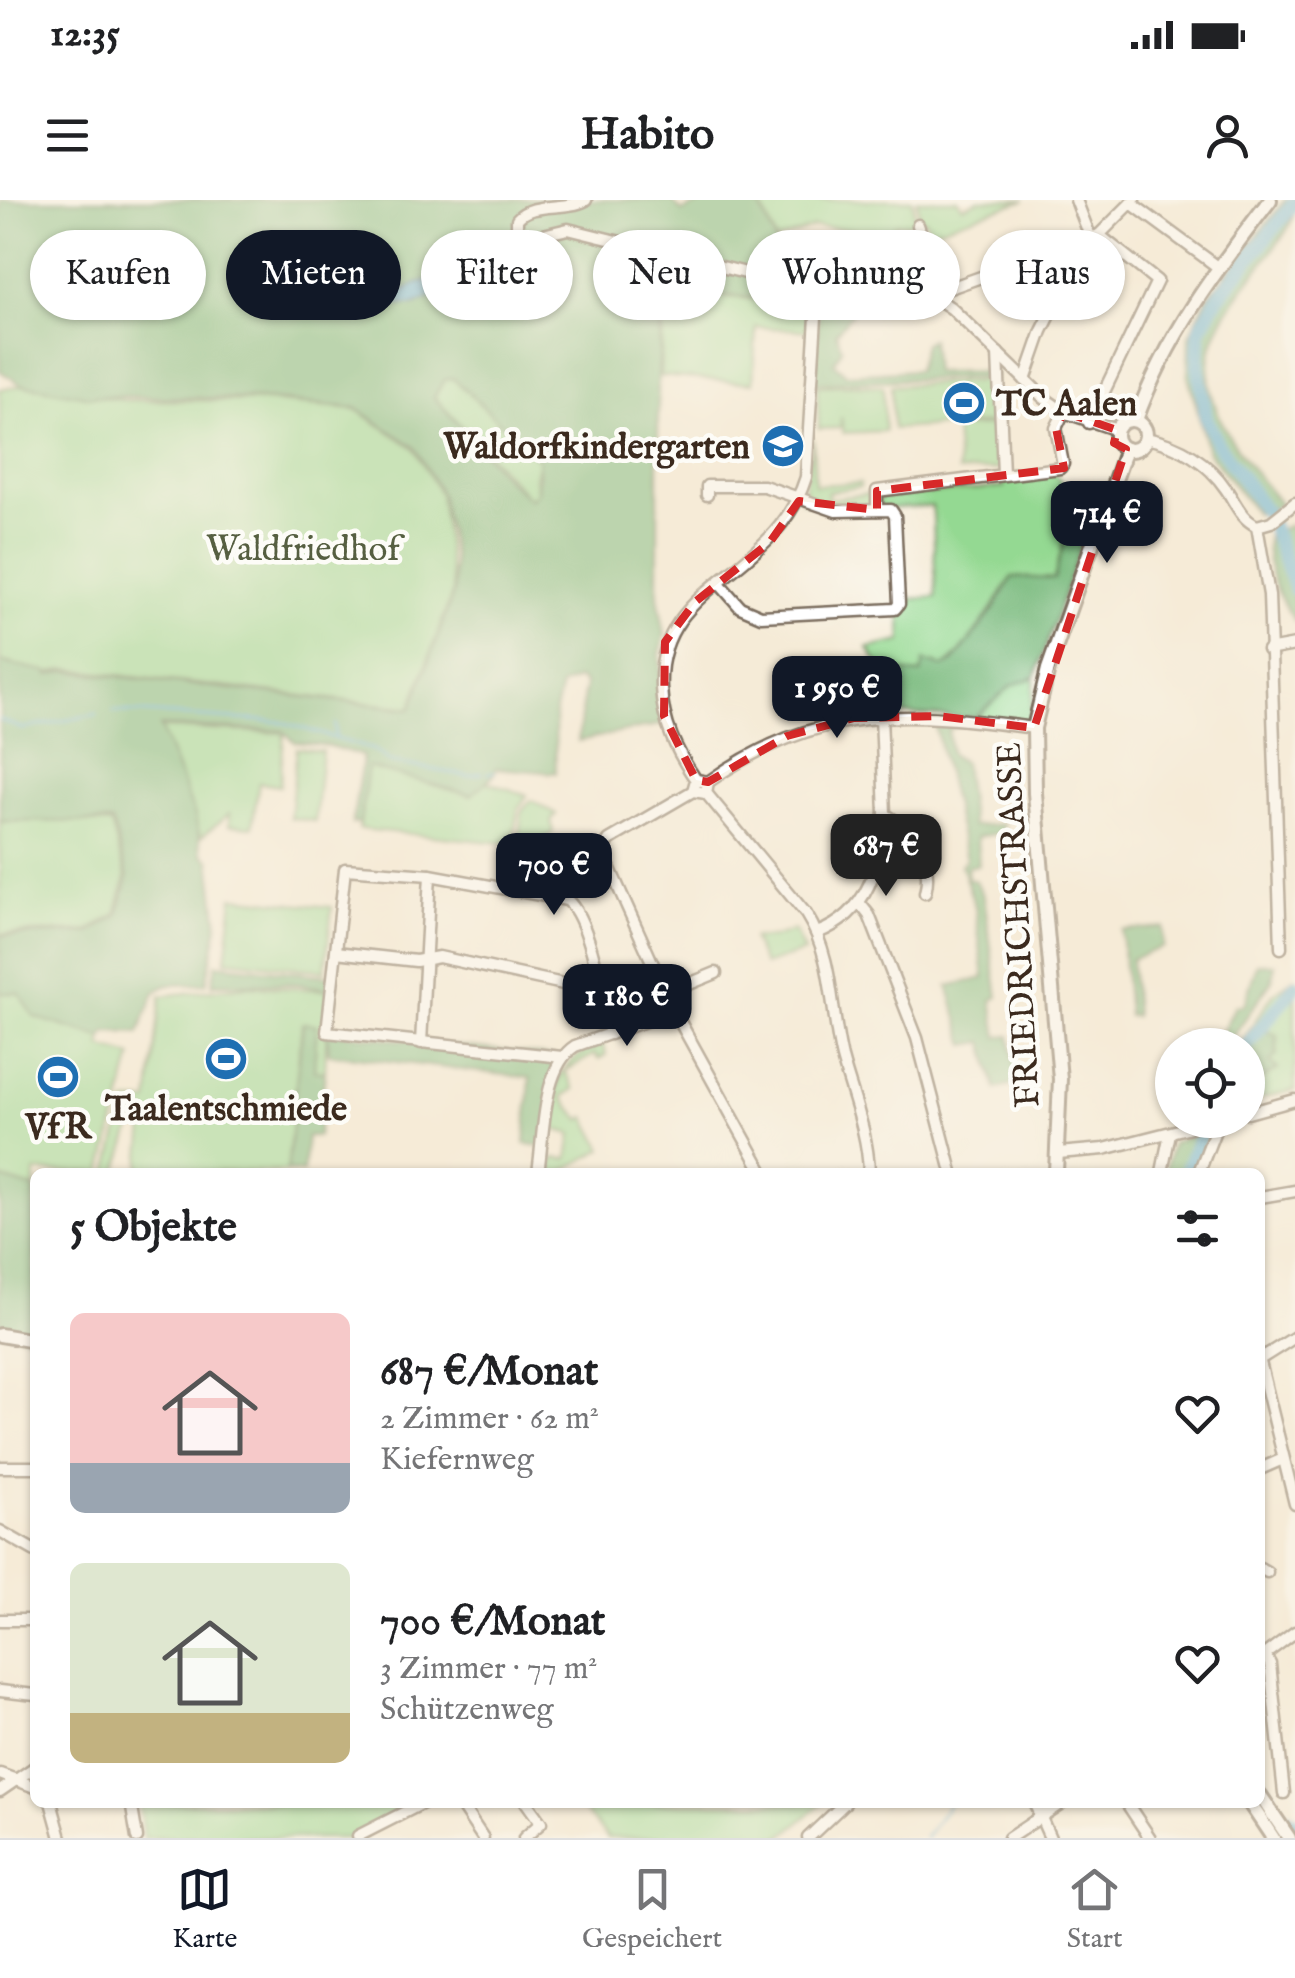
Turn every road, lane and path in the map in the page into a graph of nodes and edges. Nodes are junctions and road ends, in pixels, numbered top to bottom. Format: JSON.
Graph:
{"nodes":[{"id":1,"x":586,"y":200,"type":"edge"},
{"id":2,"x":1076,"y":200,"type":"edge"},
{"id":3,"x":1270,"y":200,"type":"edge"},
{"id":4,"x":1133,"y":202,"type":"edge"},
{"id":5,"x":918,"y":225,"type":"dead end"},
{"id":6,"x":920,"y":230,"type":"edge"},
{"id":7,"x":1091,"y":230,"type":"edge"},
{"id":8,"x":1101,"y":230,"type":"edge"},
{"id":9,"x":1125,"y":258,"type":"edge"},
{"id":10,"x":1218,"y":267,"type":"junction"},
{"id":11,"x":746,"y":273,"type":"edge"},
{"id":12,"x":960,"y":319,"type":"edge"},
{"id":13,"x":816,"y":320,"type":"edge"},
{"id":14,"x":1048,"y":320,"type":"edge"},
{"id":15,"x":998,"y":353,"type":"junction"},
{"id":16,"x":1024,"y":380,"type":"junction"},
{"id":17,"x":1064,"y":412,"type":"junction"},
{"id":18,"x":1136,"y":420,"type":"junction"},
{"id":19,"x":1089,"y":422,"type":"junction"},
{"id":20,"x":1117,"y":430,"type":"junction"},
{"id":21,"x":1146,"y":438,"type":"junction"},
{"id":22,"x":1126,"y":449,"type":"junction"},
{"id":23,"x":1003,"y":474,"type":"junction"},
{"id":24,"x":707,"y":495,"type":"dead end"},
{"id":25,"x":799,"y":501,"type":"junction"},
{"id":26,"x":1291,"y":506,"type":"edge"},
{"id":27,"x":877,"y":510,"type":"junction"},
{"id":28,"x":1261,"y":526,"type":"junction"},
{"id":29,"x":719,"y":583,"type":"junction"},
{"id":30,"x":1295,"y":646,"type":"edge"},
{"id":31,"x":1268,"y":650,"type":"junction"},
{"id":32,"x":881,"y":716,"type":"junction"},
{"id":33,"x":1034,"y":728,"type":"junction"},
{"id":34,"x":701,"y":787,"type":"junction"},
{"id":35,"x":885,"y":814,"type":"junction"},
{"id":36,"x":430,"y":876,"type":"junction"},
{"id":37,"x":925,"y":893,"type":"dead end"},
{"id":38,"x":861,"y":904,"type":"junction"},
{"id":39,"x":1295,"y":910,"type":"edge"},
{"id":40,"x":1282,"y":913,"type":"junction"},
{"id":41,"x":817,"y":933,"type":"junction"},
{"id":42,"x":1280,"y":948,"type":"dead end"},
{"id":43,"x":336,"y":952,"type":"junction"},
{"id":44,"x":427,"y":960,"type":"junction"},
{"id":45,"x":716,"y":973,"type":"dead end"},
{"id":46,"x":600,"y":992,"type":"junction"},
{"id":47,"x":666,"y":993,"type":"junction"},
{"id":48,"x":674,"y":1012,"type":"junction"},
{"id":49,"x":610,"y":1034,"type":"junction"},
{"id":50,"x":421,"y":1042,"type":"junction"},
{"id":51,"x":562,"y":1056,"type":"junction"},
{"id":52,"x":1295,"y":1100,"type":"edge"},
{"id":53,"x":1265,"y":1108,"type":"edge"},
{"id":54,"x":1155,"y":1137,"type":"edge"},
{"id":55,"x":1151,"y":1138,"type":"junction"},
{"id":56,"x":1169,"y":1138,"type":"edge"},
{"id":57,"x":1210,"y":1138,"type":"edge"},
{"id":58,"x":1168,"y":1148,"type":"junction"},
{"id":59,"x":1058,"y":1153,"type":"junction"},
{"id":60,"x":539,"y":1168,"type":"edge"},
{"id":61,"x":762,"y":1168,"type":"edge"},
{"id":62,"x":868,"y":1168,"type":"edge"},
{"id":63,"x":951,"y":1168,"type":"edge"},
{"id":64,"x":1056,"y":1168,"type":"edge"},
{"id":65,"x":1163,"y":1168,"type":"edge"},
{"id":66,"x":1200,"y":1168,"type":"edge"},
{"id":67,"x":1295,"y":1191,"type":"edge"},
{"id":68,"x":1265,"y":1196,"type":"edge"},
{"id":69,"x":0,"y":1335,"type":"edge"},
{"id":70,"x":1295,"y":1337,"type":"edge"},
{"id":71,"x":30,"y":1341,"type":"edge"},
{"id":72,"x":1265,"y":1353,"type":"edge"},
{"id":73,"x":1265,"y":1408,"type":"edge"},
{"id":74,"x":1283,"y":1458,"type":"junction"},
{"id":75,"x":1265,"y":1466,"type":"edge"},
{"id":76,"x":0,"y":1467,"type":"edge"},
{"id":77,"x":30,"y":1467,"type":"edge"},
{"id":78,"x":1295,"y":1504,"type":"edge"},
{"id":79,"x":0,"y":1531,"type":"edge"},
{"id":80,"x":30,"y":1547,"type":"edge"},
{"id":81,"x":0,"y":1620,"type":"edge"},
{"id":82,"x":30,"y":1620,"type":"edge"},
{"id":83,"x":1295,"y":1632,"type":"edge"},
{"id":84,"x":1265,"y":1654,"type":"edge"},
{"id":85,"x":1265,"y":1659,"type":"edge"},
{"id":86,"x":0,"y":1691,"type":"edge"},
{"id":87,"x":30,"y":1694,"type":"edge"},
{"id":88,"x":30,"y":1770,"type":"edge"},
{"id":89,"x":0,"y":1774,"type":"edge"},
{"id":90,"x":19,"y":1778,"type":"junction"},
{"id":91,"x":30,"y":1784,"type":"edge"},
{"id":92,"x":0,"y":1791,"type":"edge"},
{"id":93,"x":1284,"y":1794,"type":"dead end"},
{"id":94,"x":1265,"y":1802,"type":"edge"},
{"id":95,"x":53,"y":1808,"type":"edge"},
{"id":96,"x":132,"y":1808,"type":"edge"},
{"id":97,"x":416,"y":1808,"type":"edge"},
{"id":98,"x":464,"y":1808,"type":"edge"},
{"id":99,"x":530,"y":1808,"type":"edge"},
{"id":100,"x":840,"y":1808,"type":"edge"},
{"id":101,"x":1035,"y":1808,"type":"edge"},
{"id":102,"x":1054,"y":1808,"type":"edge"},
{"id":103,"x":1130,"y":1808,"type":"edge"},
{"id":104,"x":1252,"y":1808,"type":"edge"},
{"id":105,"x":1038,"y":1819,"type":"junction"},
{"id":106,"x":379,"y":1834,"type":"edge"},
{"id":107,"x":1266,"y":1835,"type":"edge"},
{"id":108,"x":358,"y":1836,"type":"dead end"},
{"id":109,"x":60,"y":1838,"type":"edge"},
{"id":110,"x":137,"y":1838,"type":"edge"},
{"id":111,"x":482,"y":1838,"type":"edge"},
{"id":112,"x":524,"y":1838,"type":"edge"},
{"id":113,"x":808,"y":1838,"type":"edge"},
{"id":114,"x":1009,"y":1838,"type":"edge"},
{"id":115,"x":1050,"y":1838,"type":"edge"},
{"id":116,"x":1150,"y":1838,"type":"edge"},
{"id":117,"x":1289,"y":1838,"type":"edge"}],
"edges":[{"from":1,"to":11,"type":"street"},
{"from":2,"to":7,"type":"street"},
{"from":3,"to":10,"type":"main road"},
{"from":4,"to":8,"type":"street"},
{"from":4,"to":10,"type":"street"},
{"from":5,"to":6,"type":"street"},
{"from":9,"to":19,"type":"street"},
{"from":10,"to":18,"type":"main road"},
{"from":12,"to":15,"type":"street"},
{"from":13,"to":25,"type":"street"},
{"from":14,"to":16,"type":"street"},
{"from":15,"to":16,"type":"street"},
{"from":15,"to":23,"type":"street"},
{"from":16,"to":17,"type":"street"},
{"from":17,"to":19,"type":"street"},
{"from":17,"to":23,"type":"street"},
{"from":18,"to":20,"type":"main road"},
{"from":18,"to":21,"type":"main road"},
{"from":19,"to":20,"type":"street"},
{"from":20,"to":22,"type":"main road"},
{"from":21,"to":22,"type":"main road"},
{"from":21,"to":28,"type":"street"},
{"from":22,"to":33,"type":"main road","name":"FRIEDRICHSTRASSE"},
{"from":23,"to":27,"type":"street"},
{"from":24,"to":25,"type":"street"},
{"from":25,"to":27,"type":"street"},
{"from":25,"to":29,"type":"street"},
{"from":26,"to":28,"type":"street"},
{"from":27,"to":29,"type":"street"},
{"from":28,"to":31,"type":"street"},
{"from":29,"to":34,"type":"street"},
{"from":30,"to":31,"type":"street"},
{"from":31,"to":40,"type":"street"},
{"from":32,"to":33,"type":"street"},
{"from":32,"to":34,"type":"street"},
{"from":32,"to":35,"type":"street"},
{"from":33,"to":59,"type":"main road","name":"FRIEDRICHSTRASSE"},
{"from":34,"to":41,"type":"street"},
{"from":34,"to":47,"type":"street"},
{"from":35,"to":37,"type":"street"},
{"from":35,"to":38,"type":"street"},
{"from":36,"to":43,"type":"street"},
{"from":36,"to":44,"type":"street"},
{"from":36,"to":46,"type":"street"},
{"from":38,"to":41,"type":"street"},
{"from":38,"to":63,"type":"street"},
{"from":39,"to":40,"type":"street"},
{"from":40,"to":42,"type":"street"},
{"from":41,"to":62,"type":"street"},
{"from":43,"to":44,"type":"street"},
{"from":43,"to":50,"type":"street"},
{"from":44,"to":46,"type":"street"},
{"from":44,"to":50,"type":"street"},
{"from":45,"to":47,"type":"street"},
{"from":46,"to":49,"type":"street"},
{"from":47,"to":48,"type":"street"},
{"from":48,"to":49,"type":"street"},
{"from":48,"to":61,"type":"street"},
{"from":49,"to":51,"type":"street"},
{"from":50,"to":51,"type":"street"},
{"from":51,"to":60,"type":"street"},
{"from":52,"to":53,"type":"street"},
{"from":54,"to":55,"type":"street"},
{"from":55,"to":58,"type":"street"},
{"from":55,"to":59,"type":"street"},
{"from":56,"to":58,"type":"street"},
{"from":57,"to":66,"type":"street"},
{"from":58,"to":65,"type":"street"},
{"from":59,"to":64,"type":"main road","name":"FRIEDRICHSTRASSE"},
{"from":67,"to":68,"type":"street"},
{"from":69,"to":71,"type":"main road"},
{"from":70,"to":72,"type":"street"},
{"from":73,"to":74,"type":"street"},
{"from":74,"to":75,"type":"street"},
{"from":74,"to":78,"type":"street"},
{"from":76,"to":77,"type":"street"},
{"from":79,"to":80,"type":"street"},
{"from":81,"to":82,"type":"street"},
{"from":83,"to":84,"type":"street"},
{"from":85,"to":93,"type":"street"},
{"from":86,"to":87,"type":"street"},
{"from":88,"to":90,"type":"street"},
{"from":89,"to":90,"type":"street"},
{"from":90,"to":91,"type":"street"},
{"from":90,"to":92,"type":"street"},
{"from":94,"to":117,"type":"main road"},
{"from":95,"to":109,"type":"street"},
{"from":96,"to":110,"type":"street"},
{"from":97,"to":106,"type":"street"},
{"from":98,"to":111,"type":"street"},
{"from":99,"to":112,"type":"street"},
{"from":100,"to":113,"type":"street"},
{"from":101,"to":105,"type":"street"},
{"from":102,"to":105,"type":"street"},
{"from":103,"to":116,"type":"street"},
{"from":104,"to":107,"type":"main road"},
{"from":105,"to":114,"type":"street"},
{"from":105,"to":115,"type":"street"},
{"from":106,"to":108,"type":"street"}]}
